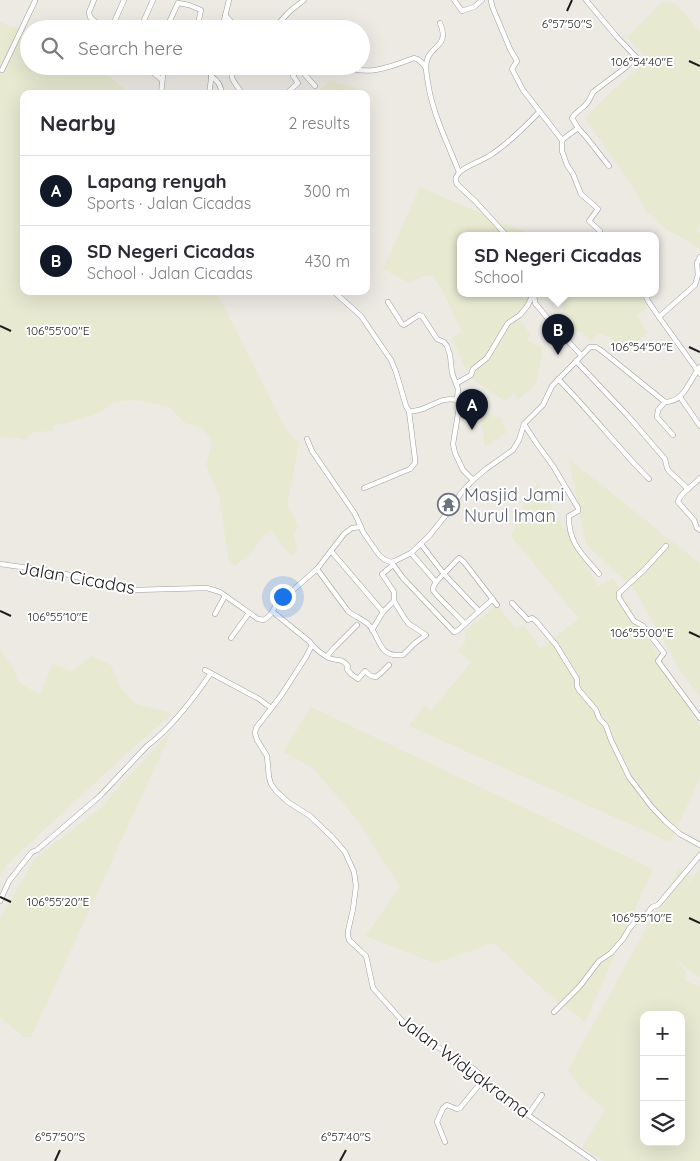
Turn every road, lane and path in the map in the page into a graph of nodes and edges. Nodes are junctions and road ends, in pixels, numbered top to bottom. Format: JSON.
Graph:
{"nodes":[{"id":1,"x":34,"y":0,"type":"edge"},
{"id":2,"x":94,"y":0,"type":"edge"},
{"id":3,"x":124,"y":0,"type":"edge"},
{"id":4,"x":153,"y":0,"type":"edge"},
{"id":5,"x":229,"y":0,"type":"edge"},
{"id":6,"x":304,"y":0,"type":"edge"},
{"id":7,"x":454,"y":0,"type":"edge"},
{"id":8,"x":482,"y":0,"type":"edge"},
{"id":9,"x":491,"y":0,"type":"edge"},
{"id":10,"x":586,"y":0,"type":"edge"},
{"id":11,"x":225,"y":15,"type":"junction"},
{"id":12,"x":25,"y":20,"type":"edge"},
{"id":13,"x":93,"y":20,"type":"edge"},
{"id":14,"x":115,"y":20,"type":"edge"},
{"id":15,"x":144,"y":20,"type":"edge"},
{"id":16,"x":170,"y":20,"type":"edge"},
{"id":17,"x":199,"y":20,"type":"edge"},
{"id":18,"x":224,"y":20,"type":"edge"},
{"id":19,"x":230,"y":20,"type":"edge"},
{"id":20,"x":282,"y":20,"type":"edge"},
{"id":21,"x":440,"y":23,"type":"dead end"},
{"id":22,"x":20,"y":31,"type":"edge"},
{"id":23,"x":426,"y":68,"type":"junction"},
{"id":24,"x":2,"y":70,"type":"dead end"},
{"id":25,"x":370,"y":70,"type":"edge"},
{"id":26,"x":156,"y":75,"type":"edge"},
{"id":27,"x":163,"y":75,"type":"edge"},
{"id":28,"x":231,"y":75,"type":"edge"},
{"id":29,"x":294,"y":75,"type":"edge"},
{"id":30,"x":305,"y":75,"type":"edge"},
{"id":31,"x":211,"y":76,"type":"joint"},
{"id":32,"x":162,"y":80,"type":"junction"},
{"id":33,"x":315,"y":86,"type":"dead end"},
{"id":34,"x":161,"y":90,"type":"edge"},
{"id":35,"x":209,"y":90,"type":"edge"},
{"id":36,"x":222,"y":90,"type":"edge"},
{"id":37,"x":241,"y":90,"type":"edge"},
{"id":38,"x":290,"y":90,"type":"edge"},
{"id":39,"x":539,"y":112,"type":"junction"},
{"id":40,"x":578,"y":128,"type":"junction"},
{"id":41,"x":562,"y":140,"type":"junction"},
{"id":42,"x":609,"y":166,"type":"dead end"},
{"id":43,"x":459,"y":172,"type":"junction"},
{"id":44,"x":503,"y":232,"type":"edge"},
{"id":45,"x":599,"y":232,"type":"edge"},
{"id":46,"x":700,"y":257,"type":"edge"},
{"id":47,"x":337,"y":295,"type":"edge"},
{"id":48,"x":532,"y":297,"type":"edge"},
{"id":49,"x":534,"y":297,"type":"edge"},
{"id":50,"x":646,"y":297,"type":"edge"},
{"id":51,"x":388,"y":302,"type":"dead end"},
{"id":52,"x":659,"y":317,"type":"junction"},
{"id":53,"x":581,"y":355,"type":"junction"},
{"id":54,"x":576,"y":361,"type":"junction"},
{"id":55,"x":699,"y":371,"type":"edge"},
{"id":56,"x":558,"y":379,"type":"junction"},
{"id":57,"x":457,"y":383,"type":"junction"},
{"id":58,"x":680,"y":397,"type":"junction"},
{"id":59,"x":457,"y":400,"type":"junction"},
{"id":60,"x":664,"y":402,"type":"junction"},
{"id":61,"x":409,"y":411,"type":"junction"},
{"id":62,"x":524,"y":424,"type":"junction"},
{"id":63,"x":700,"y":426,"type":"edge"},
{"id":64,"x":674,"y":435,"type":"dead end"},
{"id":65,"x":307,"y":439,"type":"dead end"},
{"id":66,"x":700,"y":478,"type":"edge"},
{"id":67,"x":649,"y":479,"type":"dead end"},
{"id":68,"x":473,"y":480,"type":"junction"},
{"id":69,"x":364,"y":488,"type":"dead end"},
{"id":70,"x":688,"y":489,"type":"junction"},
{"id":71,"x":361,"y":527,"type":"junction"},
{"id":72,"x":700,"y":530,"type":"edge"},
{"id":73,"x":421,"y":544,"type":"junction"},
{"id":74,"x":666,"y":546,"type":"dead end"},
{"id":75,"x":331,"y":551,"type":"junction"},
{"id":76,"x":411,"y":553,"type":"junction"},
{"id":77,"x":0,"y":564,"type":"edge"},
{"id":78,"x":392,"y":564,"type":"junction"},
{"id":79,"x":317,"y":569,"type":"junction"},
{"id":80,"x":444,"y":574,"type":"junction"},
{"id":81,"x":599,"y":574,"type":"dead end"},
{"id":82,"x":436,"y":582,"type":"junction"},
{"id":83,"x":225,"y":596,"type":"junction"},
{"id":84,"x":493,"y":599,"type":"junction"},
{"id":85,"x":394,"y":601,"type":"junction"},
{"id":86,"x":512,"y":603,"type":"dead end"},
{"id":87,"x":497,"y":605,"type":"dead end"},
{"id":88,"x":479,"y":611,"type":"junction"},
{"id":89,"x":273,"y":612,"type":"junction"},
{"id":90,"x":383,"y":612,"type":"junction"},
{"id":91,"x":249,"y":613,"type":"junction"},
{"id":92,"x":215,"y":614,"type":"dead end"},
{"id":93,"x":465,"y":624,"type":"junction"},
{"id":94,"x":357,"y":625,"type":"dead end"},
{"id":95,"x":372,"y":630,"type":"junction"},
{"id":96,"x":231,"y":638,"type":"dead end"},
{"id":97,"x":312,"y":646,"type":"junction"},
{"id":98,"x":328,"y":656,"type":"junction"},
{"id":99,"x":389,"y":665,"type":"dead end"},
{"id":100,"x":205,"y":670,"type":"dead end"},
{"id":101,"x":212,"y":673,"type":"junction"},
{"id":102,"x":271,"y":708,"type":"junction"},
{"id":103,"x":700,"y":718,"type":"edge"},
{"id":104,"x":700,"y":845,"type":"edge"},
{"id":105,"x":700,"y":855,"type":"edge"},
{"id":106,"x":0,"y":901,"type":"edge"},
{"id":107,"x":554,"y":1012,"type":"dead end"},
{"id":108,"x":484,"y":1079,"type":"junction"},
{"id":109,"x":542,"y":1095,"type":"dead end"},
{"id":110,"x":528,"y":1115,"type":"junction"},
{"id":111,"x":445,"y":1142,"type":"dead end"},
{"id":112,"x":594,"y":1161,"type":"edge"}],
"edges":[{"from":1,"to":12,"type":"street"},
{"from":2,"to":13,"type":"street"},
{"from":3,"to":14,"type":"street"},
{"from":4,"to":15,"type":"street"},
{"from":5,"to":11,"type":"street"},
{"from":6,"to":20,"type":"street"},
{"from":7,"to":8,"type":"street"},
{"from":9,"to":39,"type":"street"},
{"from":10,"to":40,"type":"street"},
{"from":11,"to":18,"type":"street"},
{"from":11,"to":19,"type":"street"},
{"from":16,"to":17,"type":"street"},
{"from":21,"to":23,"type":"street"},
{"from":22,"to":24,"type":"street"},
{"from":23,"to":25,"type":"street"},
{"from":23,"to":43,"type":"street"},
{"from":26,"to":32,"type":"street"},
{"from":27,"to":32,"type":"street"},
{"from":28,"to":37,"type":"street"},
{"from":29,"to":38,"type":"street"},
{"from":30,"to":33,"type":"street"},
{"from":31,"to":35,"type":"street"},
{"from":31,"to":36,"type":"street"},
{"from":32,"to":34,"type":"street"},
{"from":39,"to":41,"type":"street"},
{"from":39,"to":43,"type":"street"},
{"from":40,"to":41,"type":"street"},
{"from":40,"to":42,"type":"street"},
{"from":41,"to":45,"type":"street"},
{"from":43,"to":44,"type":"street"},
{"from":46,"to":52,"type":"street"},
{"from":47,"to":61,"type":"street"},
{"from":48,"to":57,"type":"street"},
{"from":49,"to":53,"type":"street"},
{"from":50,"to":52,"type":"street"},
{"from":51,"to":57,"type":"street"},
{"from":52,"to":55,"type":"street"},
{"from":53,"to":54,"type":"street"},
{"from":53,"to":60,"type":"street"},
{"from":54,"to":56,"type":"street"},
{"from":54,"to":70,"type":"street"},
{"from":55,"to":58,"type":"street"},
{"from":56,"to":62,"type":"street"},
{"from":56,"to":67,"type":"street"},
{"from":57,"to":59,"type":"street"},
{"from":58,"to":60,"type":"street"},
{"from":58,"to":63,"type":"street"},
{"from":59,"to":61,"type":"street"},
{"from":59,"to":68,"type":"street"},
{"from":60,"to":64,"type":"street"},
{"from":61,"to":69,"type":"street"},
{"from":62,"to":68,"type":"street"},
{"from":62,"to":81,"type":"street"},
{"from":65,"to":71,"type":"street"},
{"from":66,"to":70,"type":"street"},
{"from":68,"to":73,"type":"street"},
{"from":70,"to":72,"type":"street"},
{"from":71,"to":75,"type":"street"},
{"from":71,"to":78,"type":"street"},
{"from":73,"to":76,"type":"street"},
{"from":73,"to":80,"type":"street"},
{"from":74,"to":103,"type":"street"},
{"from":75,"to":79,"type":"street"},
{"from":75,"to":90,"type":"street"},
{"from":76,"to":78,"type":"street"},
{"from":76,"to":82,"type":"street"},
{"from":77,"to":83,"type":"street","name":"Jalan Cicadas"},
{"from":78,"to":85,"type":"street"},
{"from":78,"to":93,"type":"street"},
{"from":79,"to":89,"type":"street"},
{"from":79,"to":95,"type":"street"},
{"from":80,"to":82,"type":"street"},
{"from":80,"to":84,"type":"street"},
{"from":80,"to":88,"type":"street"},
{"from":82,"to":93,"type":"street"},
{"from":83,"to":91,"type":"street","name":"Jalan Cicadas"},
{"from":83,"to":92,"type":"street"},
{"from":84,"to":87,"type":"street"},
{"from":84,"to":88,"type":"street"},
{"from":85,"to":90,"type":"street"},
{"from":85,"to":95,"type":"street"},
{"from":86,"to":104,"type":"street"},
{"from":88,"to":93,"type":"street"},
{"from":89,"to":91,"type":"street"},
{"from":89,"to":97,"type":"street"},
{"from":90,"to":95,"type":"street"},
{"from":91,"to":96,"type":"street"},
{"from":94,"to":98,"type":"street"},
{"from":97,"to":98,"type":"street"},
{"from":97,"to":102,"type":"street","name":"Jalan Widyakrama"},
{"from":98,"to":99,"type":"street"},
{"from":100,"to":101,"type":"street"},
{"from":101,"to":102,"type":"street"},
{"from":101,"to":106,"type":"street"},
{"from":102,"to":108,"type":"street","name":"Jalan Widyakrama"},
{"from":105,"to":107,"type":"street"},
{"from":108,"to":110,"type":"street","name":"Jalan Widyakrama"},
{"from":108,"to":111,"type":"street"},
{"from":109,"to":110,"type":"street"},
{"from":110,"to":112,"type":"street","name":"Jalan Widyakrama"}]}
